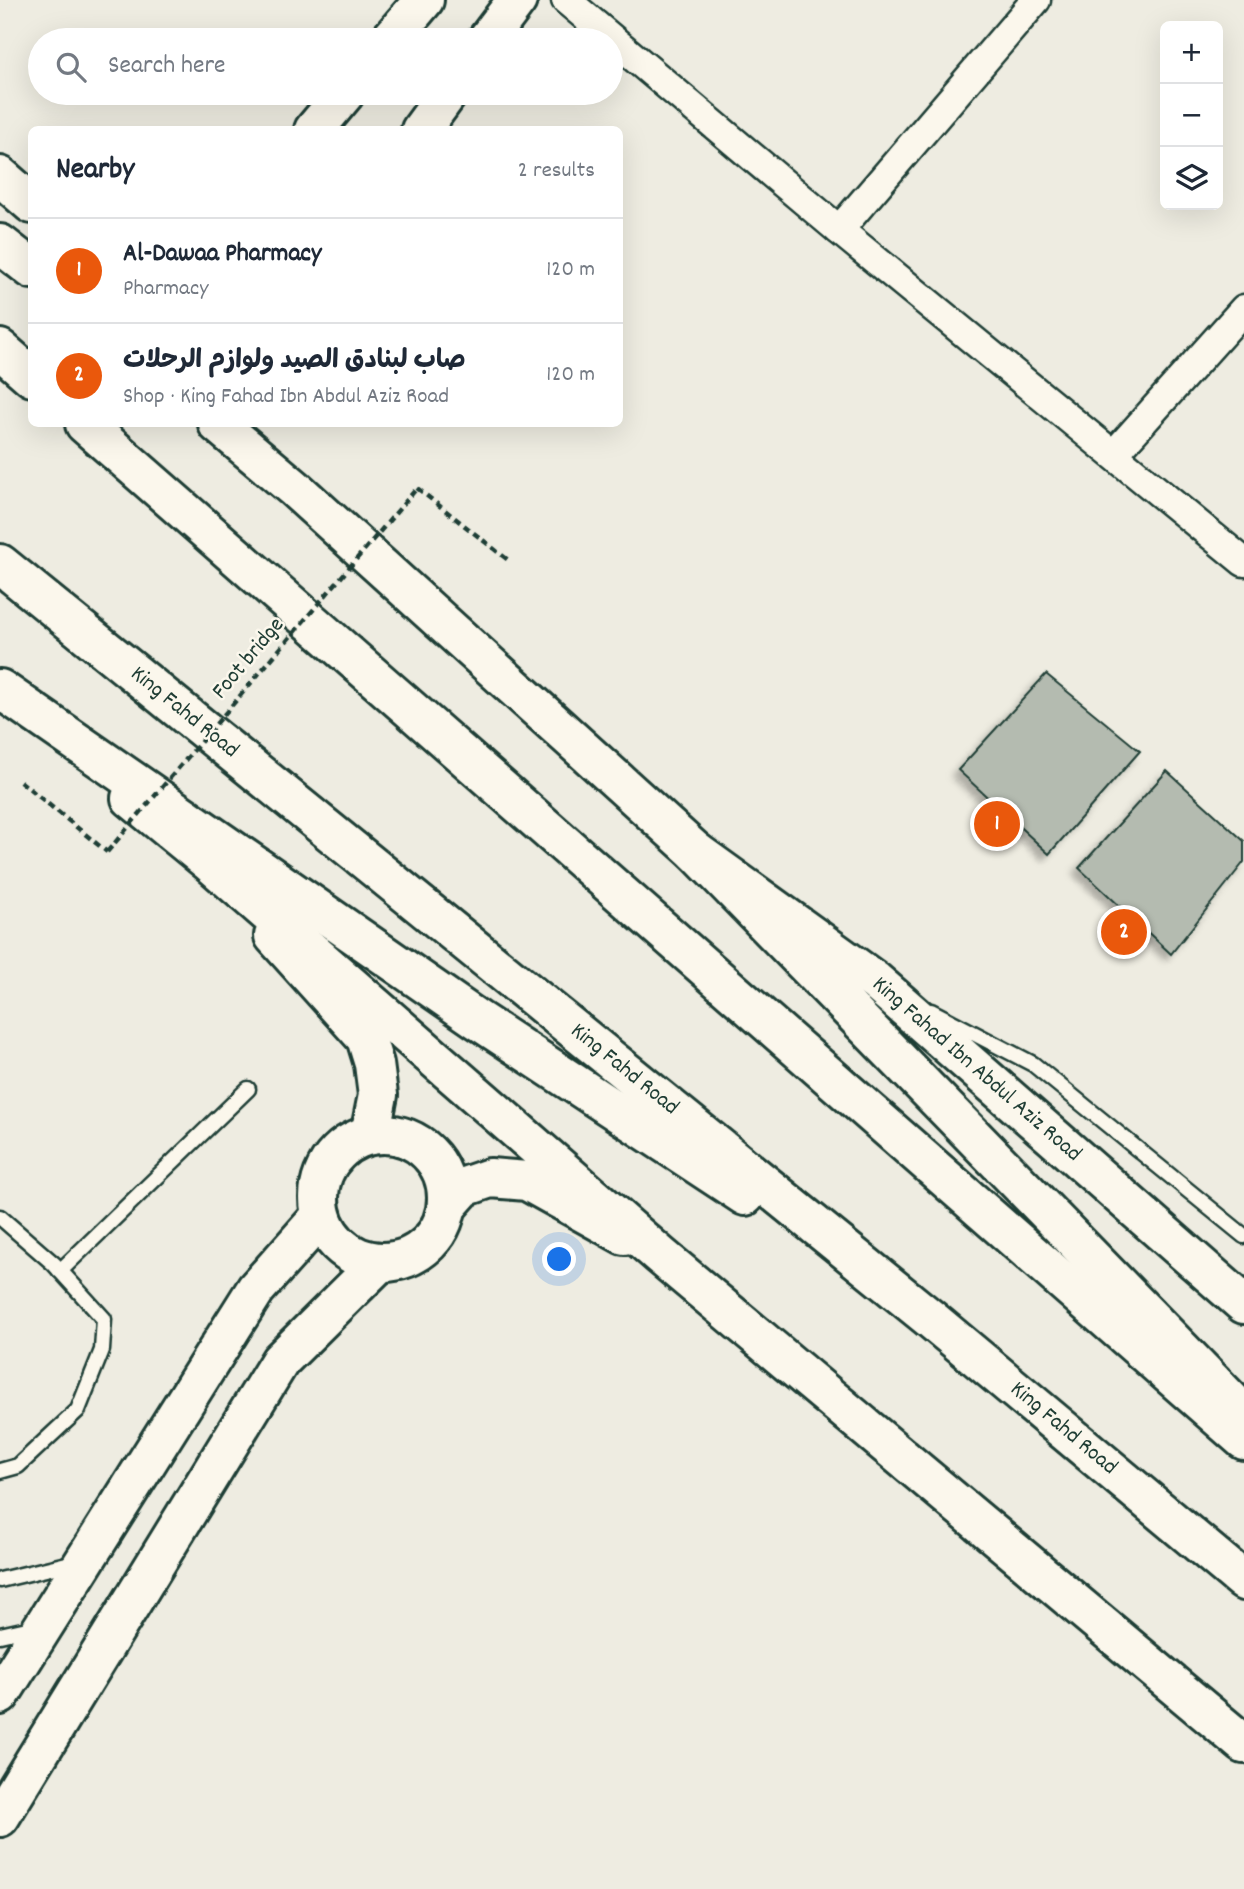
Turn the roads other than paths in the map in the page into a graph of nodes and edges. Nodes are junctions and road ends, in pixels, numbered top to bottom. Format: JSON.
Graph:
{"nodes":[{"id":1,"x":424,"y":0,"type":"edge"},
{"id":2,"x":517,"y":0,"type":"edge"},
{"id":3,"x":566,"y":0,"type":"edge"},
{"id":4,"x":1036,"y":0,"type":"edge"},
{"id":5,"x":400,"y":28,"type":"edge"},
{"id":6,"x":496,"y":28,"type":"edge"},
{"id":7,"x":599,"y":28,"type":"edge"},
{"id":8,"x":623,"y":48,"type":"edge"},
{"id":9,"x":335,"y":105,"type":"edge"},
{"id":10,"x":439,"y":105,"type":"edge"},
{"id":11,"x":317,"y":126,"type":"edge"},
{"id":12,"x":424,"y":126,"type":"edge"},
{"id":13,"x":0,"y":176,"type":"edge"},
{"id":14,"x":28,"y":200,"type":"edge"},
{"id":15,"x":0,"y":230,"type":"edge"},
{"id":16,"x":839,"y":230,"type":"junction"},
{"id":17,"x":0,"y":244,"type":"edge"},
{"id":18,"x":28,"y":256,"type":"edge"},
{"id":19,"x":28,"y":266,"type":"edge"},
{"id":20,"x":1244,"y":309,"type":"edge"},
{"id":21,"x":0,"y":349,"type":"edge"},
{"id":22,"x":28,"y":374,"type":"edge"},
{"id":23,"x":88,"y":427,"type":"edge"},
{"id":24,"x":222,"y":427,"type":"edge"},
{"id":25,"x":258,"y":427,"type":"edge"},
{"id":26,"x":1114,"y":454,"type":"junction"},
{"id":27,"x":294,"y":488,"type":"junction"},
{"id":28,"x":1244,"y":562,"type":"edge"},
{"id":29,"x":0,"y":564,"type":"edge"},
{"id":30,"x":0,"y":689,"type":"edge"},
{"id":31,"x":696,"y":852,"type":"junction"},
{"id":32,"x":208,"y":861,"type":"junction"},
{"id":33,"x":875,"y":981,"type":"junction"},
{"id":34,"x":247,"y":1089,"type":"dead end"},
{"id":35,"x":370,"y":1135,"type":"junction"},
{"id":36,"x":447,"y":1206,"type":"junction"},
{"id":37,"x":321,"y":1216,"type":"junction"},
{"id":38,"x":0,"y":1217,"type":"edge"},
{"id":39,"x":1244,"y":1236,"type":"edge"},
{"id":40,"x":661,"y":1256,"type":"junction"},
{"id":41,"x":379,"y":1263,"type":"junction"},
{"id":42,"x":60,"y":1271,"type":"junction"},
{"id":43,"x":1244,"y":1304,"type":"edge"},
{"id":44,"x":932,"y":1320,"type":"junction"},
{"id":45,"x":1244,"y":1414,"type":"edge"},
{"id":46,"x":1244,"y":1440,"type":"edge"},
{"id":47,"x":0,"y":1471,"type":"edge"},
{"id":48,"x":86,"y":1559,"type":"junction"},
{"id":49,"x":0,"y":1580,"type":"edge"},
{"id":50,"x":1244,"y":1581,"type":"edge"},
{"id":51,"x":44,"y":1625,"type":"junction"},
{"id":52,"x":0,"y":1635,"type":"edge"},
{"id":53,"x":0,"y":1695,"type":"edge"},
{"id":54,"x":1244,"y":1744,"type":"edge"},
{"id":55,"x":0,"y":1817,"type":"edge"}],
"edges":[{"from":1,"to":5,"type":"main road"},
{"from":2,"to":6,"type":"main road"},
{"from":3,"to":7,"type":"street"},
{"from":4,"to":16,"type":"street"},
{"from":8,"to":16,"type":"street"},
{"from":9,"to":11,"type":"main road"},
{"from":10,"to":12,"type":"main road"},
{"from":13,"to":14,"type":"main road"},
{"from":15,"to":18,"type":"street"},
{"from":16,"to":26,"type":"street"},
{"from":17,"to":19,"type":"main road"},
{"from":20,"to":26,"type":"street"},
{"from":21,"to":22,"type":"main road"},
{"from":23,"to":46,"type":"main road"},
{"from":24,"to":27,"type":"main road"},
{"from":25,"to":27,"type":"main road"},
{"from":26,"to":28,"type":"street"},
{"from":27,"to":31,"type":"main road"},
{"from":29,"to":44,"type":"main road","name":"King Fahd Road"},
{"from":30,"to":32,"type":"main road"},
{"from":30,"to":44,"type":"main road"},
{"from":31,"to":33,"type":"main road","name":"King Fahad Ibn Abdul Aziz Road"},
{"from":31,"to":45,"type":"main road"},
{"from":32,"to":35,"type":"main road"},
{"from":32,"to":40,"type":"main road"},
{"from":33,"to":39,"type":"lane"},
{"from":33,"to":43,"type":"main road","name":"King Fahad Ibn Abdul Aziz Road"},
{"from":34,"to":42,"type":"lane"},
{"from":35,"to":36,"type":"main road"},
{"from":35,"to":37,"type":"main road"},
{"from":36,"to":40,"type":"main road"},
{"from":36,"to":41,"type":"main road"},
{"from":37,"to":41,"type":"main road"},
{"from":37,"to":48,"type":"main road"},
{"from":38,"to":42,"type":"lane"},
{"from":40,"to":54,"type":"main road"},
{"from":41,"to":55,"type":"main road"},
{"from":42,"to":47,"type":"lane"},
{"from":44,"to":50,"type":"main road","name":"King Fahd Road"},
{"from":48,"to":49,"type":"lane"},
{"from":48,"to":51,"type":"main road"},
{"from":51,"to":52,"type":"lane"},
{"from":51,"to":53,"type":"main road"}]}
